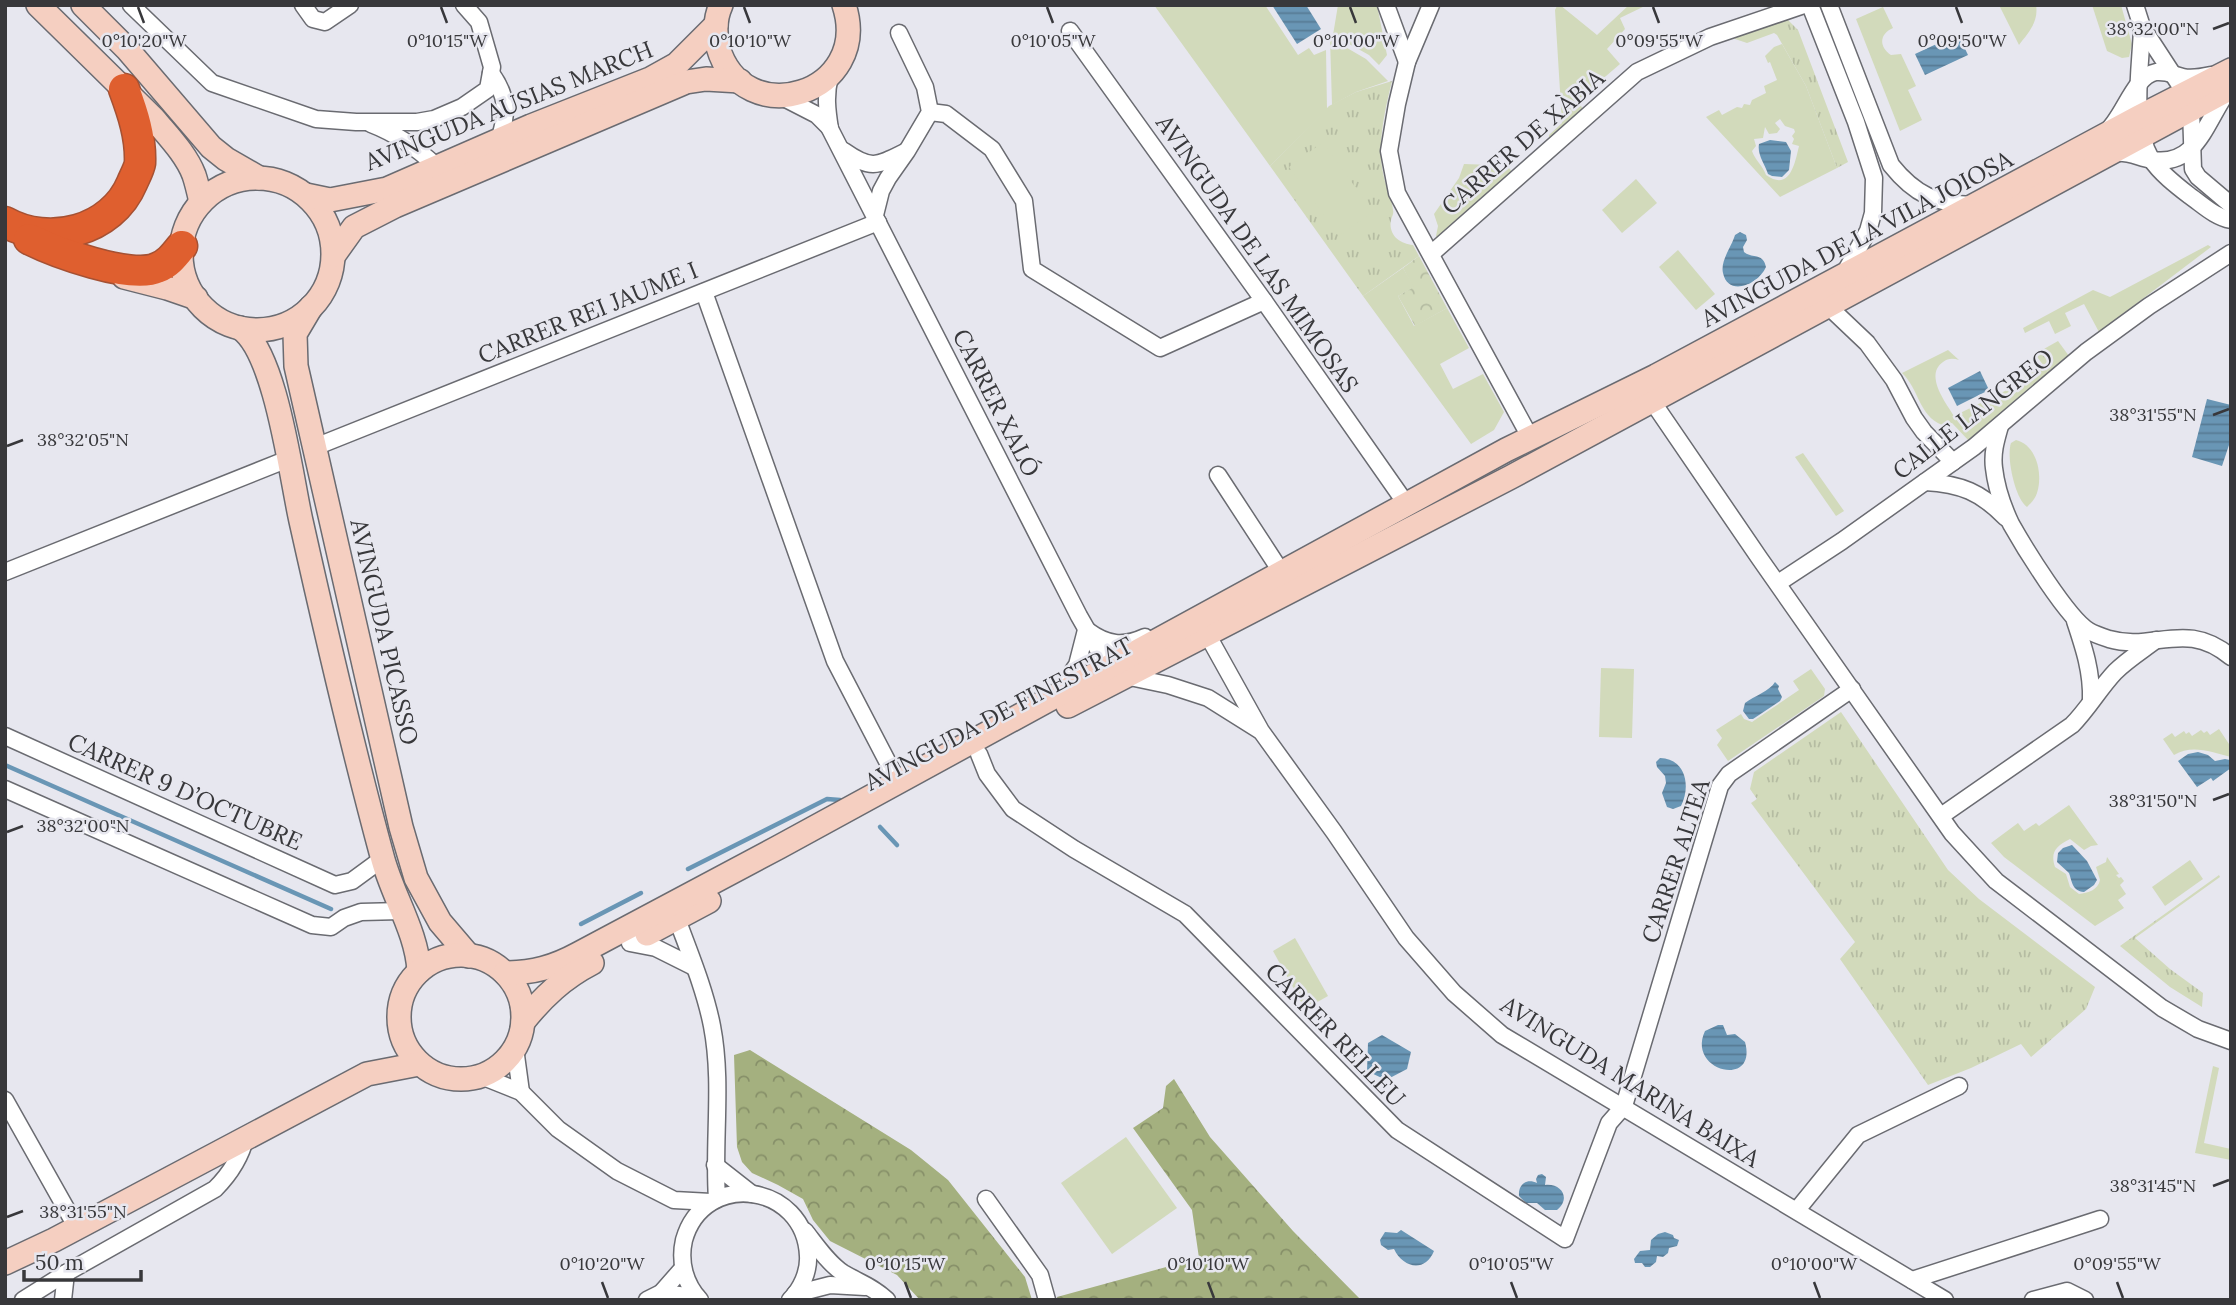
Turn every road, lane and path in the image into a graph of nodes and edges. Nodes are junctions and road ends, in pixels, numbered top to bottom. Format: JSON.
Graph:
{"nodes":[{"id":1,"x":38,"y":5,"type":"edge"},
{"id":2,"x":83,"y":5,"type":"edge"},
{"id":3,"x":131,"y":5,"type":"edge"},
{"id":4,"x":303,"y":5,"type":"edge"},
{"id":5,"x":350,"y":5,"type":"edge"},
{"id":6,"x":464,"y":5,"type":"edge"},
{"id":7,"x":1386,"y":5,"type":"edge"},
{"id":8,"x":1431,"y":5,"type":"edge"},
{"id":9,"x":1807,"y":5,"type":"edge"},
{"id":10,"x":1829,"y":5,"type":"edge"},
{"id":11,"x":2135,"y":5,"type":"edge"},
{"id":12,"x":848,"y":9,"type":"edge"},
{"id":13,"x":718,"y":15,"type":"edge"},
{"id":14,"x":2142,"y":27,"type":"junction"},
{"id":15,"x":1070,"y":31,"type":"dead end"},
{"id":16,"x":899,"y":33,"type":"dead end"},
{"id":17,"x":1408,"y":62,"type":"junction"},
{"id":18,"x":2170,"y":71,"type":"junction"},
{"id":19,"x":491,"y":73,"type":"junction"},
{"id":20,"x":830,"y":76,"type":"junction"},
{"id":21,"x":740,"y":81,"type":"junction"},
{"id":22,"x":2140,"y":81,"type":"junction"},
{"id":23,"x":2228,"y":81,"type":"edge"},
{"id":24,"x":124,"y":89,"type":"junction"},
{"id":25,"x":779,"y":96,"type":"junction"},
{"id":26,"x":2188,"y":102,"type":"junction"},
{"id":27,"x":938,"y":113,"type":"junction"},
{"id":28,"x":366,"y":122,"type":"junction"},
{"id":29,"x":2140,"y":126,"type":"junction"},
{"id":30,"x":830,"y":128,"type":"junction"},
{"id":31,"x":499,"y":140,"type":"junction"},
{"id":32,"x":2194,"y":146,"type":"junction"},
{"id":33,"x":2102,"y":147,"type":"junction"},
{"id":34,"x":840,"y":148,"type":"junction"},
{"id":35,"x":908,"y":151,"type":"junction"},
{"id":36,"x":2152,"y":160,"type":"junction"},
{"id":37,"x":436,"y":166,"type":"junction"},
{"id":38,"x":259,"y":178,"type":"junction"},
{"id":39,"x":306,"y":195,"type":"junction"},
{"id":40,"x":201,"y":202,"type":"junction"},
{"id":41,"x":1976,"y":205,"type":"junction"},
{"id":42,"x":2231,"y":205,"type":"edge"},
{"id":43,"x":876,"y":218,"type":"junction"},
{"id":44,"x":2231,"y":220,"type":"edge"},
{"id":45,"x":6,"y":228,"type":"edge"},
{"id":46,"x":182,"y":246,"type":"junction"},
{"id":47,"x":2231,"y":253,"type":"edge"},
{"id":48,"x":1431,"y":254,"type":"junction"},
{"id":49,"x":334,"y":255,"type":"junction"},
{"id":50,"x":1844,"y":274,"type":"junction"},
{"id":51,"x":704,"y":292,"type":"junction"},
{"id":52,"x":196,"y":298,"type":"junction"},
{"id":53,"x":1264,"y":301,"type":"junction"},
{"id":54,"x":1828,"y":306,"type":"junction"},
{"id":55,"x":311,"y":307,"type":"junction"},
{"id":56,"x":240,"y":328,"type":"junction"},
{"id":57,"x":1651,"y":390,"type":"junction"},
{"id":58,"x":2000,"y":426,"type":"junction"},
{"id":59,"x":1530,"y":437,"type":"junction"},
{"id":60,"x":315,"y":447,"type":"junction"},
{"id":61,"x":288,"y":459,"type":"junction"},
{"id":62,"x":1953,"y":462,"type":"junction"},
{"id":63,"x":1514,"y":474,"type":"joint"},
{"id":64,"x":1218,"y":475,"type":"dead end"},
{"id":65,"x":1925,"y":482,"type":"junction"},
{"id":66,"x":1406,"y":505,"type":"junction"},
{"id":67,"x":2010,"y":522,"type":"junction"},
{"id":68,"x":5,"y":572,"type":"edge"},
{"id":69,"x":1282,"y":573,"type":"junction"},
{"id":70,"x":1778,"y":583,"type":"junction"},
{"id":71,"x":1221,"y":606,"type":"junction"},
{"id":72,"x":2074,"y":618,"type":"junction"},
{"id":73,"x":1086,"y":630,"type":"junction"},
{"id":74,"x":1176,"y":631,"type":"junction"},
{"id":75,"x":1207,"y":634,"type":"junction"},
{"id":76,"x":2158,"y":639,"type":"junction"},
{"id":77,"x":1101,"y":640,"type":"junction"},
{"id":78,"x":2231,"y":657,"type":"edge"},
{"id":79,"x":1118,"y":671,"type":"junction"},
{"id":80,"x":1852,"y":689,"type":"junction"},
{"id":81,"x":1054,"y":696,"type":"junction"},
{"id":82,"x":2091,"y":700,"type":"junction"},
{"id":83,"x":1261,"y":731,"type":"junction"},
{"id":84,"x":5,"y":736,"type":"edge"},
{"id":85,"x":979,"y":754,"type":"junction"},
{"id":86,"x":898,"y":782,"type":"junction"},
{"id":87,"x":5,"y":789,"type":"edge"},
{"id":88,"x":1941,"y":816,"type":"junction"},
{"id":89,"x":382,"y":859,"type":"junction"},
{"id":90,"x":351,"y":898,"type":"junction"},
{"id":91,"x":401,"y":911,"type":"junction"},
{"id":92,"x":677,"y":919,"type":"junction"},
{"id":93,"x":630,"y":943,"type":"junction"},
{"id":94,"x":468,"y":956,"type":"junction"},
{"id":95,"x":694,"y":967,"type":"junction"},
{"id":96,"x":419,"y":971,"type":"junction"},
{"id":97,"x":505,"y":974,"type":"junction"},
{"id":98,"x":523,"y":1022,"type":"junction"},
{"id":99,"x":400,"y":1032,"type":"junction"},
{"id":100,"x":2231,"y":1041,"type":"edge"},
{"id":101,"x":515,"y":1048,"type":"junction"},
{"id":102,"x":419,"y":1063,"type":"junction"},
{"id":103,"x":368,"y":1074,"type":"junction"},
{"id":104,"x":481,"y":1076,"type":"junction"},
{"id":105,"x":1959,"y":1086,"type":"dead end"},
{"id":106,"x":521,"y":1092,"type":"junction"},
{"id":107,"x":5,"y":1100,"type":"edge"},
{"id":108,"x":1624,"y":1106,"type":"junction"},
{"id":109,"x":246,"y":1136,"type":"junction"},
{"id":110,"x":715,"y":1165,"type":"junction"},
{"id":111,"x":752,"y":1194,"type":"junction"},
{"id":112,"x":986,"y":1199,"type":"dead end"},
{"id":113,"x":674,"y":1200,"type":"junction"},
{"id":114,"x":714,"y":1200,"type":"junction"},
{"id":115,"x":1797,"y":1210,"type":"junction"},
{"id":116,"x":2100,"y":1219,"type":"dead end"},
{"id":117,"x":691,"y":1224,"type":"junction"},
{"id":118,"x":801,"y":1226,"type":"junction"},
{"id":119,"x":77,"y":1228,"type":"junction"},
{"id":120,"x":54,"y":1240,"type":"junction"},
{"id":121,"x":5,"y":1264,"type":"edge"},
{"id":122,"x":683,"y":1268,"type":"junction"},
{"id":123,"x":66,"y":1273,"type":"junction"},
{"id":124,"x":5,"y":1274,"type":"edge"},
{"id":125,"x":1913,"y":1280,"type":"junction"},
{"id":126,"x":873,"y":1287,"type":"junction"},
{"id":127,"x":654,"y":1296,"type":"edge"},
{"id":128,"x":793,"y":1297,"type":"edge"},
{"id":129,"x":698,"y":1299,"type":"edge"},
{"id":130,"x":23,"y":1300,"type":"edge"},
{"id":131,"x":63,"y":1300,"type":"edge"},
{"id":132,"x":887,"y":1300,"type":"edge"},
{"id":133,"x":1048,"y":1300,"type":"edge"},
{"id":134,"x":1945,"y":1300,"type":"edge"},
{"id":135,"x":2033,"y":1300,"type":"edge"},
{"id":136,"x":2085,"y":1300,"type":"edge"}],
"edges":[{"from":1,"to":24,"type":"main road"},
{"from":2,"to":38,"type":"main road"},
{"from":3,"to":28,"type":"street"},
{"from":4,"to":5,"type":"street"},
{"from":6,"to":19,"type":"street"},
{"from":7,"to":17,"type":"street"},
{"from":8,"to":17,"type":"street"},
{"from":9,"to":48,"type":"street","name":"CARRER DE XÀBIA"},
{"from":9,"to":50,"type":"street"},
{"from":10,"to":41,"type":"street"},
{"from":11,"to":14,"type":"street"},
{"from":12,"to":20,"type":"main road"},
{"from":13,"to":21,"type":"main road"},
{"from":13,"to":31,"type":"main road","name":"AVINGUDA AUSIAS MARCH"},
{"from":14,"to":18,"type":"street"},
{"from":14,"to":22,"type":"street"},
{"from":15,"to":53,"type":"street","name":"AVINGUDA DE LAS MIMOSAS"},
{"from":16,"to":27,"type":"street"},
{"from":17,"to":48,"type":"street"},
{"from":18,"to":22,"type":"street"},
{"from":18,"to":23,"type":"street"},
{"from":18,"to":26,"type":"street"},
{"from":19,"to":28,"type":"street"},
{"from":19,"to":31,"type":"street"},
{"from":20,"to":25,"type":"main road"},
{"from":20,"to":30,"type":"street","name":"CARRER XALÓ"},
{"from":21,"to":25,"type":"main road"},
{"from":21,"to":49,"type":"main road","name":"AVINGUDA AUSIAS MARCH"},
{"from":22,"to":29,"type":"street"},
{"from":22,"to":33,"type":"street"},
{"from":23,"to":26,"type":"main road","name":"AVINGUDA DE LA VILA JOIOSA"},
{"from":23,"to":32,"type":"street"},
{"from":24,"to":40,"type":"main road"},
{"from":24,"to":45,"type":"highway"},
{"from":25,"to":30,"type":"street","name":"CARRER XALÓ"},
{"from":26,"to":29,"type":"main road","name":"AVINGUDA DE LA VILA JOIOSA"},
{"from":26,"to":32,"type":"street"},
{"from":27,"to":35,"type":"street"},
{"from":27,"to":53,"type":"street"},
{"from":28,"to":37,"type":"street"},
{"from":29,"to":33,"type":"main road","name":"AVINGUDA DE LA VILA JOIOSA"},
{"from":29,"to":36,"type":"street"},
{"from":30,"to":34,"type":"street","name":"CARRER XALÓ"},
{"from":31,"to":37,"type":"main road","name":"AVINGUDA AUSIAS MARCH"},
{"from":32,"to":36,"type":"street","name":"AVINGUDA DE LA VILA JOIOSA"},
{"from":32,"to":42,"type":"street"},
{"from":33,"to":36,"type":"street","name":"AVINGUDA DE LA VILA JOIOSA"},
{"from":33,"to":41,"type":"main road","name":"AVINGUDA DE LA VILA JOIOSA"},
{"from":33,"to":54,"type":"main road","name":"AVINGUDA DE LA VILA JOIOSA"},
{"from":34,"to":35,"type":"street"},
{"from":34,"to":43,"type":"street","name":"CARRER XALÓ"},
{"from":35,"to":43,"type":"street"},
{"from":36,"to":44,"type":"street"},
{"from":37,"to":39,"type":"main road","name":"AVINGUDA AUSIAS MARCH"},
{"from":38,"to":39,"type":"main road"},
{"from":38,"to":40,"type":"main road"},
{"from":39,"to":49,"type":"main road"},
{"from":40,"to":46,"type":"main road"},
{"from":41,"to":50,"type":"main road","name":"AVINGUDA DE LA VILA JOIOSA"},
{"from":43,"to":51,"type":"street","name":"CARRER REI JAUME I"},
{"from":43,"to":73,"type":"street","name":"CARRER XALÓ"},
{"from":45,"to":46,"type":"highway"},
{"from":45,"to":52,"type":"main road"},
{"from":46,"to":52,"type":"main road"},
{"from":47,"to":58,"type":"street","name":"CALLE LANGREO"},
{"from":48,"to":59,"type":"street"},
{"from":49,"to":55,"type":"main road"},
{"from":50,"to":57,"type":"main road","name":"AVINGUDA DE LA VILA JOIOSA"},
{"from":51,"to":60,"type":"street","name":"CARRER REI JAUME I"},
{"from":51,"to":86,"type":"street"},
{"from":52,"to":56,"type":"main road"},
{"from":53,"to":66,"type":"street","name":"AVINGUDA DE LAS MIMOSAS"},
{"from":54,"to":57,"type":"main road","name":"AVINGUDA DE LA VILA JOIOSA"},
{"from":54,"to":62,"type":"street"},
{"from":55,"to":56,"type":"main road"},
{"from":55,"to":60,"type":"main road","name":"AVINGUDA PICASSO"},
{"from":56,"to":61,"type":"main road"},
{"from":57,"to":59,"type":"main road"},
{"from":57,"to":63,"type":"main road","name":"AVINGUDA DE LA VILA JOIOSA"},
{"from":57,"to":70,"type":"street"},
{"from":58,"to":62,"type":"street","name":"CALLE LANGREO"},
{"from":58,"to":67,"type":"street"},
{"from":59,"to":66,"type":"main road","name":"AVINGUDA DE FINESTRAT"},
{"from":60,"to":94,"type":"main road","name":"AVINGUDA PICASSO"},
{"from":61,"to":68,"type":"street"},
{"from":61,"to":89,"type":"main road"},
{"from":62,"to":65,"type":"street","name":"CALLE LANGREO"},
{"from":63,"to":75,"type":"main road","name":"AVINGUDA DE FINESTRAT"},
{"from":64,"to":69,"type":"street"},
{"from":65,"to":67,"type":"street"},
{"from":65,"to":70,"type":"street","name":"CALLE LANGREO"},
{"from":66,"to":69,"type":"main road","name":"AVINGUDA DE FINESTRAT"},
{"from":67,"to":72,"type":"street"},
{"from":69,"to":71,"type":"main road","name":"AVINGUDA DE FINESTRAT"},
{"from":70,"to":80,"type":"street"},
{"from":71,"to":74,"type":"main road","name":"AVINGUDA DE FINESTRAT"},
{"from":71,"to":75,"type":"street"},
{"from":71,"to":77,"type":"street"},
{"from":72,"to":76,"type":"street"},
{"from":72,"to":82,"type":"street"},
{"from":73,"to":77,"type":"street"},
{"from":73,"to":79,"type":"street","name":"CARRER XALÓ"},
{"from":73,"to":81,"type":"street"},
{"from":74,"to":75,"type":"street"},
{"from":74,"to":79,"type":"main road","name":"AVINGUDA DE FINESTRAT"},
{"from":75,"to":79,"type":"main road","name":"AVINGUDA DE FINESTRAT"},
{"from":75,"to":83,"type":"street","name":"AVINGUDA MARINA BAIXA"},
{"from":76,"to":78,"type":"street"},
{"from":76,"to":82,"type":"street"},
{"from":77,"to":79,"type":"street"},
{"from":79,"to":81,"type":"main road","name":"AVINGUDA DE FINESTRAT"},
{"from":79,"to":83,"type":"street"},
{"from":79,"to":85,"type":"main road","name":"AVINGUDA DE FINESTRAT"},
{"from":80,"to":88,"type":"street"},
{"from":80,"to":108,"type":"street","name":"CARRER ALTEA"},
{"from":81,"to":86,"type":"main road","name":"AVINGUDA DE FINESTRAT"},
{"from":82,"to":88,"type":"street"},
{"from":83,"to":108,"type":"street","name":"AVINGUDA MARINA BAIXA"},
{"from":84,"to":90,"type":"street","name":"CARRER 9 D’OCTUBRE"},
{"from":85,"to":92,"type":"main road","name":"AVINGUDA DE FINESTRAT"},
{"from":85,"to":108,"type":"street","name":"CARRER RELLEU"},
{"from":86,"to":97,"type":"main road","name":"AVINGUDA DE FINESTRAT"},
{"from":87,"to":90,"type":"street","name":"CARRER 9 D’OCTUBRE"},
{"from":88,"to":100,"type":"street"},
{"from":89,"to":90,"type":"street","name":"CARRER 9 D’OCTUBRE"},
{"from":89,"to":91,"type":"main road"},
{"from":90,"to":91,"type":"street","name":"CARRER 9 D’OCTUBRE"},
{"from":91,"to":96,"type":"main road"},
{"from":92,"to":93,"type":"main road","name":"AVINGUDA DE FINESTRAT"},
{"from":92,"to":95,"type":"street"},
{"from":93,"to":95,"type":"street"},
{"from":93,"to":98,"type":"main road","name":"AVINGUDA DE FINESTRAT"},
{"from":94,"to":96,"type":"main road"},
{"from":94,"to":97,"type":"main road"},
{"from":95,"to":110,"type":"street"},
{"from":96,"to":99,"type":"main road"},
{"from":97,"to":98,"type":"main road"},
{"from":98,"to":101,"type":"main road"},
{"from":99,"to":102,"type":"main road"},
{"from":99,"to":103,"type":"main road"},
{"from":101,"to":104,"type":"main road"},
{"from":101,"to":106,"type":"street"},
{"from":102,"to":103,"type":"main road"},
{"from":102,"to":104,"type":"main road"},
{"from":103,"to":109,"type":"main road"},
{"from":104,"to":106,"type":"street"},
{"from":105,"to":115,"type":"street"},
{"from":106,"to":113,"type":"street"},
{"from":107,"to":119,"type":"street"},
{"from":108,"to":115,"type":"street","name":"AVINGUDA MARINA BAIXA"},
{"from":109,"to":119,"type":"main road"},
{"from":109,"to":123,"type":"street"},
{"from":110,"to":111,"type":"street"},
{"from":110,"to":114,"type":"street"},
{"from":111,"to":114,"type":"street"},
{"from":111,"to":118,"type":"street"},
{"from":112,"to":133,"type":"street"},
{"from":113,"to":114,"type":"street"},
{"from":113,"to":117,"type":"street"},
{"from":114,"to":117,"type":"street"},
{"from":115,"to":125,"type":"street","name":"AVINGUDA MARINA BAIXA"},
{"from":116,"to":125,"type":"street"},
{"from":117,"to":122,"type":"street"},
{"from":118,"to":126,"type":"street"},
{"from":118,"to":128,"type":"street"},
{"from":119,"to":120,"type":"main road"},
{"from":120,"to":121,"type":"main road"},
{"from":120,"to":124,"type":"main road"},
{"from":122,"to":127,"type":"street"},
{"from":122,"to":129,"type":"street"},
{"from":123,"to":130,"type":"street"},
{"from":123,"to":131,"type":"street"},
{"from":125,"to":134,"type":"street","name":"AVINGUDA MARINA BAIXA"},
{"from":126,"to":128,"type":"street"},
{"from":126,"to":132,"type":"street"},
{"from":127,"to":129,"type":"street"},
{"from":135,"to":136,"type":"street"}]}
